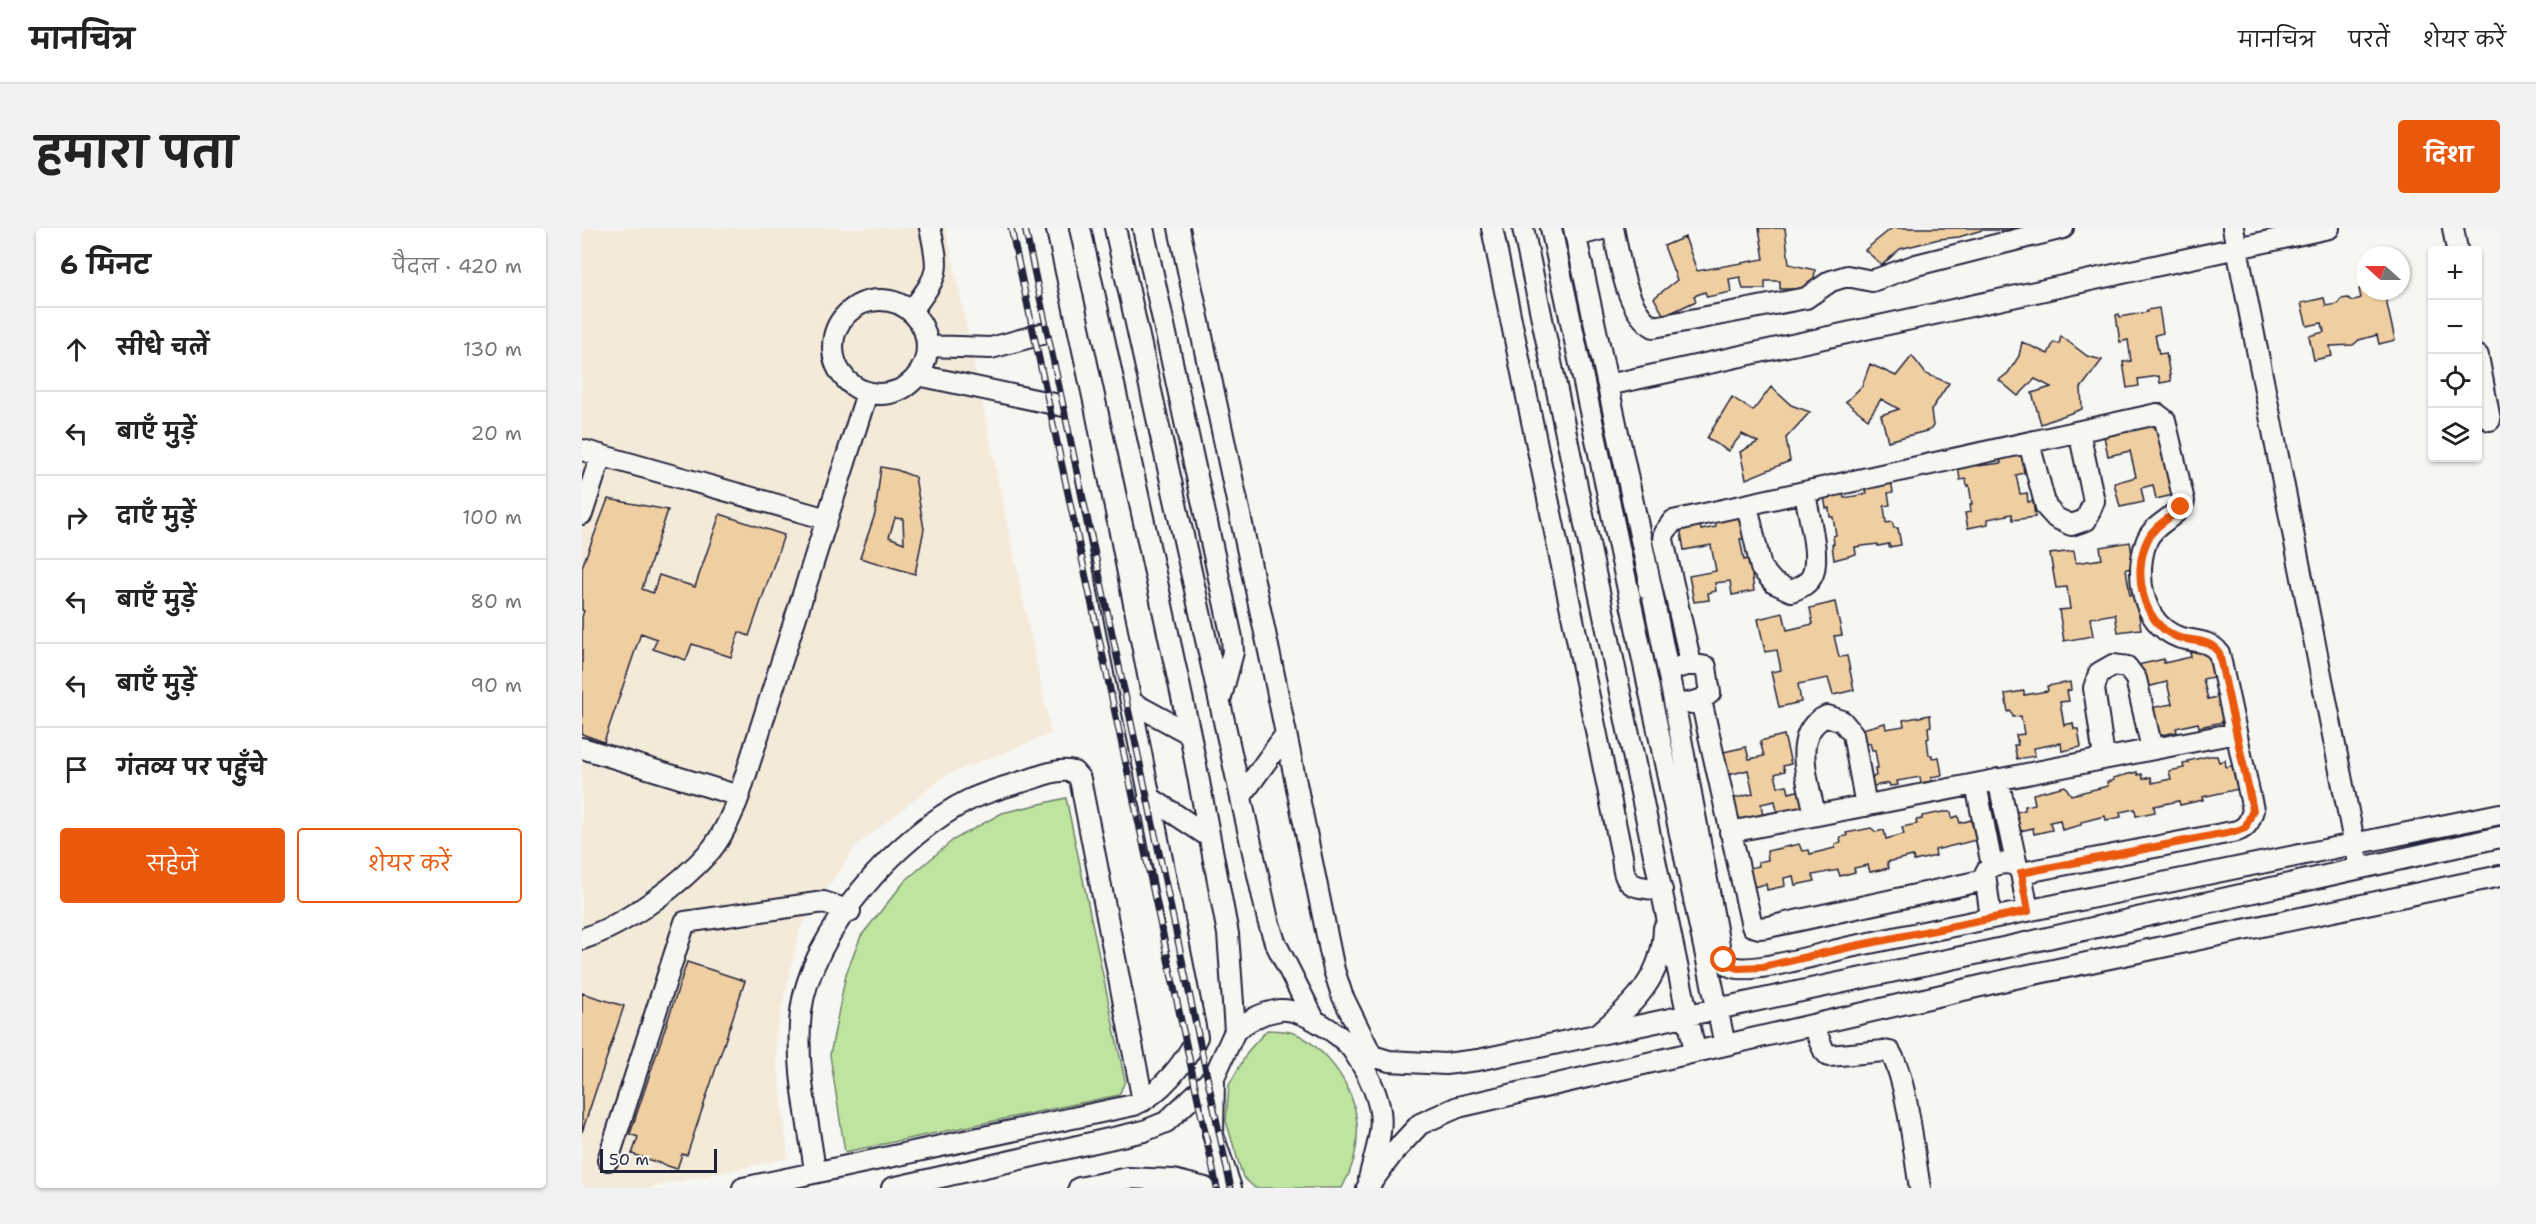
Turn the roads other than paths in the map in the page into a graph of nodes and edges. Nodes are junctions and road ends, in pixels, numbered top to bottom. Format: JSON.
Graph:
{"nodes":[{"id":1,"x":930,"y":228,"type":"edge"},
{"id":2,"x":1034,"y":228,"type":"edge"},
{"id":3,"x":1080,"y":228,"type":"edge"},
{"id":4,"x":1115,"y":228,"type":"edge"},
{"id":5,"x":1143,"y":228,"type":"edge"},
{"id":6,"x":1179,"y":228,"type":"edge"},
{"id":7,"x":1492,"y":228,"type":"edge"},
{"id":8,"x":1523,"y":228,"type":"edge"},
{"id":9,"x":1551,"y":228,"type":"edge"},
{"id":10,"x":1606,"y":228,"type":"edge"},
{"id":11,"x":1613,"y":228,"type":"edge"},
{"id":12,"x":2063,"y":228,"type":"edge"},
{"id":13,"x":2233,"y":228,"type":"edge"},
{"id":14,"x":2329,"y":228,"type":"edge"},
{"id":15,"x":2453,"y":228,"type":"edge"},
{"id":16,"x":1575,"y":232,"type":"edge"},
{"id":17,"x":2456,"y":246,"type":"edge"},
{"id":18,"x":2237,"y":248,"type":"junction"},
{"id":19,"x":911,"y":312,"type":"junction"},
{"id":20,"x":1056,"y":330,"type":"junction"},
{"id":21,"x":927,"y":346,"type":"junction"},
{"id":22,"x":918,"y":375,"type":"junction"},
{"id":23,"x":2482,"y":377,"type":"edge"},
{"id":24,"x":1608,"y":385,"type":"junction"},
{"id":25,"x":867,"y":393,"type":"junction"},
{"id":26,"x":1073,"y":408,"type":"junction"},
{"id":27,"x":2490,"y":420,"type":"dead end"},
{"id":28,"x":2079,"y":432,"type":"junction"},
{"id":29,"x":2028,"y":443,"type":"junction"},
{"id":30,"x":591,"y":453,"type":"edge"},
{"id":31,"x":1805,"y":492,"type":"junction"},
{"id":32,"x":1747,"y":505,"type":"junction"},
{"id":33,"x":582,"y":514,"type":"edge"},
{"id":34,"x":827,"y":519,"type":"junction"},
{"id":35,"x":1649,"y":577,"type":"junction"},
{"id":36,"x":1691,"y":664,"type":"junction"},
{"id":37,"x":1668,"y":669,"type":"junction"},
{"id":38,"x":1648,"y":686,"type":"junction"},
{"id":39,"x":1221,"y":700,"type":"junction"},
{"id":40,"x":1701,"y":700,"type":"junction"},
{"id":41,"x":1131,"y":702,"type":"junction"},
{"id":42,"x":1675,"y":706,"type":"junction"},
{"id":43,"x":2236,"y":733,"type":"junction"},
{"id":44,"x":1190,"y":734,"type":"junction"},
{"id":45,"x":1286,"y":734,"type":"junction"},
{"id":46,"x":582,"y":748,"type":"edge"},
{"id":47,"x":2152,"y":749,"type":"junction"},
{"id":48,"x":2104,"y":759,"type":"junction"},
{"id":49,"x":1998,"y":779,"type":"junction"},
{"id":50,"x":1976,"y":784,"type":"junction"},
{"id":51,"x":1242,"y":795,"type":"junction"},
{"id":52,"x":739,"y":796,"type":"junction"},
{"id":53,"x":1149,"y":797,"type":"junction"},
{"id":54,"x":1866,"y":806,"type":"junction"},
{"id":55,"x":2500,"y":814,"type":"edge"},
{"id":56,"x":1815,"y":815,"type":"junction"},
{"id":57,"x":1730,"y":832,"type":"junction"},
{"id":58,"x":1208,"y":836,"type":"junction"},
{"id":59,"x":2500,"y":837,"type":"edge"},
{"id":60,"x":2354,"y":844,"type":"junction"},
{"id":61,"x":2019,"y":869,"type":"junction"},
{"id":62,"x":2360,"y":869,"type":"junction"},
{"id":63,"x":1988,"y":873,"type":"junction"},
{"id":64,"x":2500,"y":876,"type":"edge"},
{"id":65,"x":1663,"y":896,"type":"junction"},
{"id":66,"x":2052,"y":906,"type":"junction"},
{"id":67,"x":848,"y":910,"type":"junction"},
{"id":68,"x":2028,"y":911,"type":"junction"},
{"id":69,"x":1991,"y":918,"type":"junction"},
{"id":70,"x":2058,"y":936,"type":"junction"},
{"id":71,"x":582,"y":939,"type":"edge"},
{"id":72,"x":1763,"y":967,"type":"junction"},
{"id":73,"x":1770,"y":997,"type":"junction"},
{"id":74,"x":1718,"y":1009,"type":"junction"},
{"id":75,"x":1688,"y":1016,"type":"junction"},
{"id":76,"x":1313,"y":1017,"type":"junction"},
{"id":77,"x":1813,"y":1024,"type":"junction"},
{"id":78,"x":1235,"y":1031,"type":"junction"},
{"id":79,"x":1596,"y":1035,"type":"junction"},
{"id":80,"x":1725,"y":1045,"type":"junction"},
{"id":81,"x":1353,"y":1050,"type":"junction"},
{"id":82,"x":1695,"y":1052,"type":"junction"},
{"id":83,"x":1372,"y":1056,"type":"junction"},
{"id":84,"x":1214,"y":1077,"type":"junction"},
{"id":85,"x":1143,"y":1101,"type":"junction"},
{"id":86,"x":608,"y":1160,"type":"dead end"},
{"id":87,"x":815,"y":1171,"type":"junction"},
{"id":88,"x":1162,"y":1184,"type":"edge"},
{"id":89,"x":743,"y":1188,"type":"edge"},
{"id":90,"x":892,"y":1188,"type":"edge"},
{"id":91,"x":1079,"y":1188,"type":"edge"},
{"id":92,"x":1204,"y":1188,"type":"edge"},
{"id":93,"x":1231,"y":1188,"type":"edge"},
{"id":94,"x":1367,"y":1188,"type":"edge"},
{"id":95,"x":1920,"y":1188,"type":"edge"}],
"edges":[{"from":1,"to":19,"type":"street"},
{"from":2,"to":20,"type":"street"},
{"from":3,"to":44,"type":"street"},
{"from":4,"to":39,"type":"street"},
{"from":5,"to":39,"type":"street"},
{"from":6,"to":45,"type":"street"},
{"from":7,"to":65,"type":"street"},
{"from":8,"to":65,"type":"street"},
{"from":9,"to":38,"type":"street"},
{"from":10,"to":16,"type":"street"},
{"from":11,"to":12,"type":"street"},
{"from":13,"to":18,"type":"street"},
{"from":14,"to":18,"type":"street"},
{"from":15,"to":17,"type":"street"},
{"from":16,"to":24,"type":"street"},
{"from":18,"to":24,"type":"street"},
{"from":18,"to":60,"type":"street"},
{"from":19,"to":21,"type":"street"},
{"from":19,"to":25,"type":"street"},
{"from":20,"to":21,"type":"street"},
{"from":20,"to":26,"type":"street"},
{"from":21,"to":22,"type":"street"},
{"from":22,"to":25,"type":"street"},
{"from":22,"to":26,"type":"street"},
{"from":23,"to":27,"type":"street"},
{"from":24,"to":35,"type":"street"},
{"from":25,"to":34,"type":"street"},
{"from":26,"to":41,"type":"street"},
{"from":28,"to":29,"type":"street"},
{"from":28,"to":29,"type":"street"},
{"from":28,"to":43,"type":"street"},
{"from":29,"to":31,"type":"street"},
{"from":30,"to":33,"type":"street"},
{"from":30,"to":34,"type":"street"},
{"from":31,"to":32,"type":"street"},
{"from":31,"to":32,"type":"street"},
{"from":32,"to":36,"type":"street"},
{"from":34,"to":52,"type":"street"},
{"from":35,"to":37,"type":"street"},
{"from":35,"to":38,"type":"street"},
{"from":36,"to":37,"type":"street"},
{"from":36,"to":40,"type":"street"},
{"from":37,"to":42,"type":"street"},
{"from":38,"to":74,"type":"street"},
{"from":39,"to":51,"type":"street"},
{"from":40,"to":42,"type":"street"},
{"from":40,"to":57,"type":"street"},
{"from":41,"to":44,"type":"street"},
{"from":41,"to":53,"type":"street"},
{"from":42,"to":72,"type":"street"},
{"from":43,"to":47,"type":"street"},
{"from":43,"to":61,"type":"street"},
{"from":44,"to":58,"type":"street"},
{"from":45,"to":51,"type":"street"},
{"from":45,"to":83,"type":"street"},
{"from":46,"to":52,"type":"street"},
{"from":47,"to":48,"type":"street"},
{"from":47,"to":48,"type":"street"},
{"from":48,"to":49,"type":"street"},
{"from":49,"to":50,"type":"street"},
{"from":49,"to":61,"type":"street"},
{"from":50,"to":54,"type":"street"},
{"from":50,"to":63,"type":"street"},
{"from":51,"to":76,"type":"street"},
{"from":52,"to":71,"type":"street"},
{"from":53,"to":58,"type":"street"},
{"from":53,"to":85,"type":"street"},
{"from":54,"to":56,"type":"street"},
{"from":54,"to":56,"type":"street"},
{"from":55,"to":60,"type":"street"},
{"from":56,"to":57,"type":"street"},
{"from":57,"to":63,"type":"street"},
{"from":58,"to":78,"type":"street"},
{"from":59,"to":62,"type":"street"},
{"from":60,"to":62,"type":"street"},
{"from":60,"to":66,"type":"street"},
{"from":61,"to":63,"type":"street"},
{"from":61,"to":68,"type":"street"},
{"from":62,"to":70,"type":"street"},
{"from":63,"to":69,"type":"street"},
{"from":64,"to":77,"type":"street"},
{"from":65,"to":75,"type":"street"},
{"from":65,"to":79,"type":"street"},
{"from":66,"to":68,"type":"street"},
{"from":66,"to":70,"type":"street"},
{"from":67,"to":85,"type":"street"},
{"from":67,"to":86,"type":"street"},
{"from":67,"to":87,"type":"street"},
{"from":68,"to":69,"type":"street"},
{"from":69,"to":72,"type":"street"},
{"from":70,"to":73,"type":"street"},
{"from":72,"to":73,"type":"street"},
{"from":73,"to":74,"type":"street"},
{"from":74,"to":75,"type":"street"},
{"from":74,"to":80,"type":"street"},
{"from":75,"to":79,"type":"street"},
{"from":75,"to":82,"type":"street"},
{"from":76,"to":78,"type":"street"},
{"from":76,"to":81,"type":"street"},
{"from":77,"to":80,"type":"street"},
{"from":77,"to":95,"type":"street"},
{"from":78,"to":84,"type":"street"},
{"from":79,"to":83,"type":"street"},
{"from":80,"to":82,"type":"street"},
{"from":81,"to":83,"type":"street"},
{"from":81,"to":94,"type":"street"},
{"from":82,"to":94,"type":"street"},
{"from":84,"to":90,"type":"street"},
{"from":84,"to":93,"type":"street"},
{"from":85,"to":87,"type":"street"},
{"from":87,"to":89,"type":"street"},
{"from":88,"to":91,"type":"street"},
{"from":88,"to":92,"type":"street"}]}
